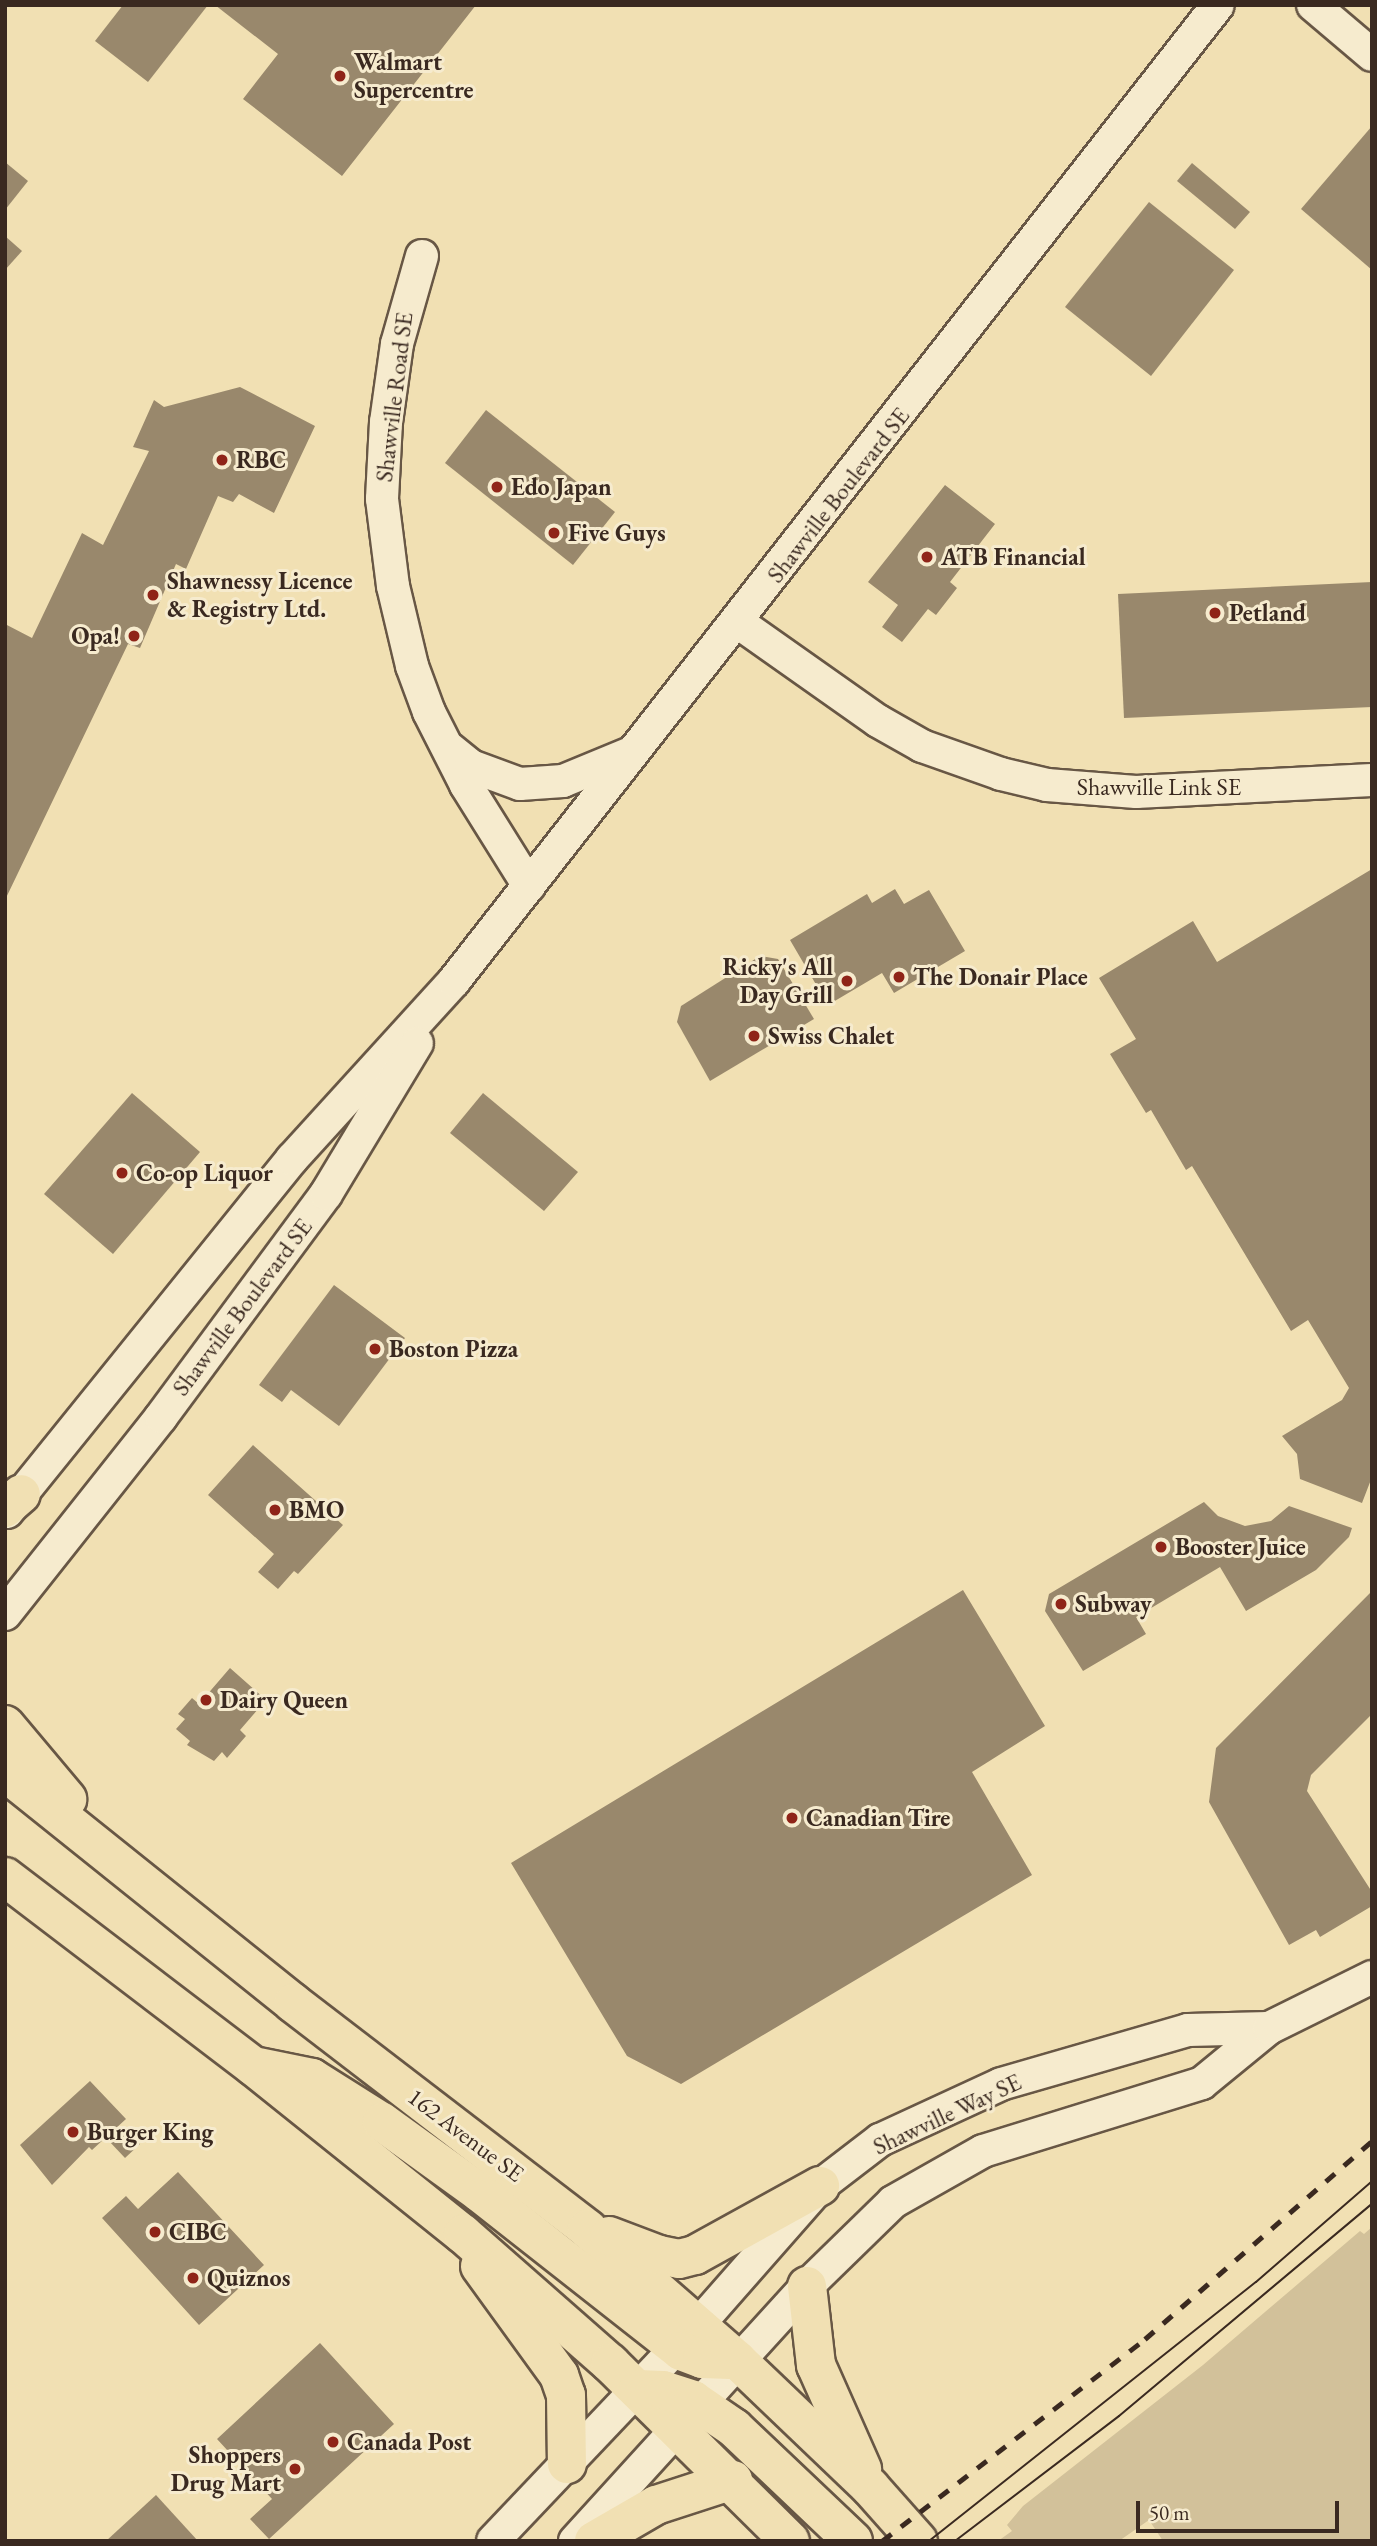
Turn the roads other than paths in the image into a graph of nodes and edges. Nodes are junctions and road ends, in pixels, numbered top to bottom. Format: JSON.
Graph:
{"nodes":[{"id":1,"x":1218,"y":5,"type":"edge"},
{"id":2,"x":1313,"y":5,"type":"edge"},
{"id":3,"x":1372,"y":55,"type":"edge"},
{"id":4,"x":422,"y":256,"type":"dead end"},
{"id":5,"x":739,"y":623,"type":"junction"},
{"id":6,"x":444,"y":744,"type":"junction"},
{"id":7,"x":638,"y":749,"type":"junction"},
{"id":8,"x":1372,"y":780,"type":"edge"},
{"id":9,"x":529,"y":886,"type":"junction"},
{"id":10,"x":454,"y":981,"type":"junction"},
{"id":11,"x":11,"y":1506,"type":"edge"},
{"id":12,"x":5,"y":1614,"type":"edge"},
{"id":13,"x":5,"y":1724,"type":"edge"},
{"id":14,"x":5,"y":1772,"type":"edge"},
{"id":15,"x":5,"y":1877,"type":"edge"},
{"id":16,"x":151,"y":1891,"type":"junction"},
{"id":17,"x":1372,"y":1977,"type":"edge"},
{"id":18,"x":1269,"y":2028,"type":"junction"},
{"id":19,"x":253,"y":2066,"type":"junction"},
{"id":20,"x":820,"y":2186,"type":"junction"},
{"id":21,"x":587,"y":2229,"type":"junction"},
{"id":22,"x":463,"y":2234,"type":"junction"},
{"id":23,"x":807,"y":2286,"type":"junction"},
{"id":24,"x":687,"y":2336,"type":"junction"},
{"id":25,"x":737,"y":2360,"type":"junction"},
{"id":26,"x":638,"y":2389,"type":"junction"},
{"id":27,"x":688,"y":2415,"type":"junction"},
{"id":28,"x":566,"y":2464,"type":"junction"},
{"id":29,"x":733,"y":2480,"type":"junction"},
{"id":30,"x":870,"y":2487,"type":"junction"},
{"id":31,"x":910,"y":2533,"type":"edge"},
{"id":32,"x":493,"y":2541,"type":"edge"},
{"id":33,"x":575,"y":2541,"type":"edge"},
{"id":34,"x":594,"y":2541,"type":"edge"},
{"id":35,"x":790,"y":2541,"type":"edge"},
{"id":36,"x":853,"y":2541,"type":"edge"}],
"edges":[{"from":1,"to":5,"type":"street","name":"Shawville Boulevard SE"},
{"from":2,"to":3,"type":"street"},
{"from":4,"to":6,"type":"street","name":"Shawville Road SE"},
{"from":5,"to":7,"type":"street","name":"Shawville Boulevard SE"},
{"from":5,"to":8,"type":"street","name":"Shawville Link SE"},
{"from":6,"to":7,"type":"street"},
{"from":6,"to":9,"type":"street","name":"Shawville Road SE"},
{"from":7,"to":9,"type":"street","name":"Shawville Boulevard SE"},
{"from":9,"to":10,"type":"street","name":"Shawville Boulevard SE"},
{"from":10,"to":11,"type":"street","name":"Shawville Boulevard SE"},
{"from":10,"to":12,"type":"street","name":"Shawville Boulevard SE"},
{"from":13,"to":16,"type":"main road"},
{"from":14,"to":16,"type":"main road","name":"162 Avenue SE"},
{"from":15,"to":19,"type":"main road"},
{"from":16,"to":21,"type":"main road","name":"162 Avenue SE"},
{"from":17,"to":18,"type":"street","name":"Shawville Way SE"},
{"from":18,"to":20,"type":"street","name":"Shawville Way SE"},
{"from":18,"to":23,"type":"street","name":"Shawville Way SE"},
{"from":19,"to":22,"type":"main road"},
{"from":19,"to":24,"type":"main road"},
{"from":20,"to":21,"type":"main road"},
{"from":20,"to":24,"type":"street","name":"Shawville Way SE"},
{"from":21,"to":24,"type":"main road","name":"162 Avenue SE"},
{"from":22,"to":26,"type":"main road"},
{"from":22,"to":28,"type":"main road"},
{"from":23,"to":25,"type":"street","name":"Shawville Way SE"},
{"from":23,"to":30,"type":"main road"},
{"from":24,"to":25,"type":"main road"},
{"from":24,"to":26,"type":"street","name":"Shawville Way SE"},
{"from":25,"to":27,"type":"street","name":"Shawville Way SE"},
{"from":25,"to":30,"type":"main road"},
{"from":26,"to":27,"type":"main road"},
{"from":26,"to":28,"type":"street","name":"Shawville Way SE"},
{"from":27,"to":29,"type":"main road"},
{"from":27,"to":33,"type":"street","name":"Shawville Way SE"},
{"from":27,"to":36,"type":"main road"},
{"from":28,"to":32,"type":"street","name":"Shawville Way SE"},
{"from":29,"to":34,"type":"main road"},
{"from":29,"to":35,"type":"main road"},
{"from":30,"to":31,"type":"main road"}]}
